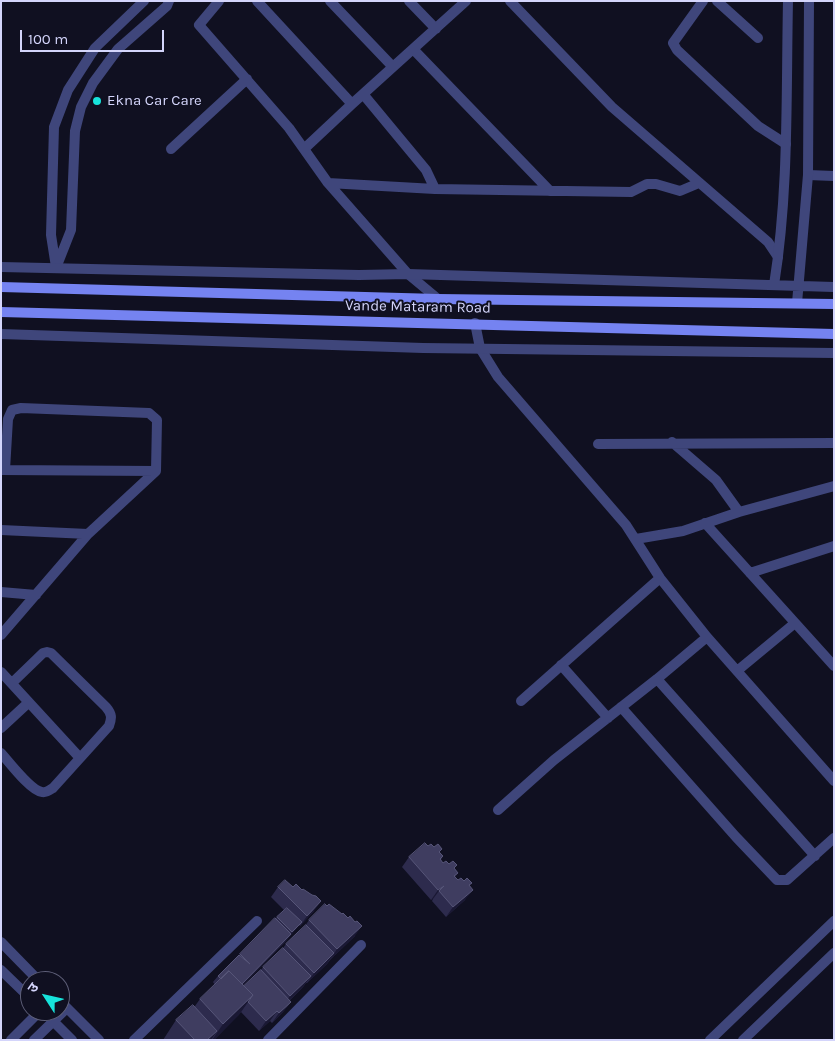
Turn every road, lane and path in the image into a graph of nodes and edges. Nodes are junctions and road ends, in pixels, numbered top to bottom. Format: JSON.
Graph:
{"nodes":[{"id":1,"x":144,"y":1,"type":"edge"},
{"id":2,"x":169,"y":1,"type":"edge"},
{"id":3,"x":219,"y":1,"type":"edge"},
{"id":4,"x":256,"y":1,"type":"edge"},
{"id":5,"x":330,"y":1,"type":"edge"},
{"id":6,"x":409,"y":1,"type":"edge"},
{"id":7,"x":466,"y":1,"type":"edge"},
{"id":8,"x":510,"y":1,"type":"edge"},
{"id":9,"x":703,"y":1,"type":"edge"},
{"id":10,"x":717,"y":1,"type":"edge"},
{"id":11,"x":788,"y":1,"type":"edge"},
{"id":12,"x":809,"y":1,"type":"edge"},
{"id":13,"x":436,"y":29,"type":"junction"},
{"id":14,"x":758,"y":38,"type":"dead end"},
{"id":15,"x":413,"y":49,"type":"junction"},
{"id":16,"x":393,"y":67,"type":"junction"},
{"id":17,"x":247,"y":78,"type":"junction"},
{"id":18,"x":362,"y":94,"type":"junction"},
{"id":19,"x":352,"y":104,"type":"junction"},
{"id":20,"x":786,"y":144,"type":"junction"},
{"id":21,"x":171,"y":149,"type":"dead end"},
{"id":22,"x":304,"y":149,"type":"junction"},
{"id":23,"x":808,"y":175,"type":"junction"},
{"id":24,"x":834,"y":176,"type":"edge"},
{"id":25,"x":328,"y":183,"type":"junction"},
{"id":26,"x":699,"y":183,"type":"junction"},
{"id":27,"x":435,"y":190,"type":"junction"},
{"id":28,"x":550,"y":191,"type":"junction"},
{"id":29,"x":778,"y":257,"type":"junction"},
{"id":30,"x":1,"y":267,"type":"edge"},
{"id":31,"x":56,"y":268,"type":"junction"},
{"id":32,"x":408,"y":274,"type":"junction"},
{"id":33,"x":774,"y":285,"type":"junction"},
{"id":34,"x":799,"y":286,"type":"junction"},
{"id":35,"x":1,"y":287,"type":"edge"},
{"id":36,"x":834,"y":287,"type":"edge"},
{"id":37,"x":438,"y":299,"type":"junction"},
{"id":38,"x":798,"y":303,"type":"junction"},
{"id":39,"x":834,"y":304,"type":"edge"},
{"id":40,"x":1,"y":312,"type":"edge"},
{"id":41,"x":475,"y":323,"type":"junction"},
{"id":42,"x":1,"y":334,"type":"edge"},
{"id":43,"x":834,"y":334,"type":"edge"},
{"id":44,"x":480,"y":348,"type":"junction"},
{"id":45,"x":834,"y":353,"type":"edge"},
{"id":46,"x":672,"y":442,"type":"junction"},
{"id":47,"x":834,"y":443,"type":"edge"},
{"id":48,"x":598,"y":444,"type":"dead end"},
{"id":49,"x":3,"y":470,"type":"edge"},
{"id":50,"x":156,"y":471,"type":"junction"},
{"id":51,"x":834,"y":486,"type":"edge"},
{"id":52,"x":739,"y":512,"type":"junction"},
{"id":53,"x":705,"y":523,"type":"junction"},
{"id":54,"x":1,"y":530,"type":"edge"},
{"id":55,"x":88,"y":534,"type":"junction"},
{"id":56,"x":636,"y":539,"type":"junction"},
{"id":57,"x":834,"y":546,"type":"edge"},
{"id":58,"x":750,"y":572,"type":"junction"},
{"id":59,"x":660,"y":578,"type":"junction"},
{"id":60,"x":1,"y":592,"type":"edge"},
{"id":61,"x":36,"y":595,"type":"junction"},
{"id":62,"x":795,"y":623,"type":"junction"},
{"id":63,"x":1,"y":635,"type":"edge"},
{"id":64,"x":707,"y":638,"type":"junction"},
{"id":65,"x":561,"y":665,"type":"junction"},
{"id":66,"x":834,"y":666,"type":"edge"},
{"id":67,"x":737,"y":671,"type":"junction"},
{"id":68,"x":1,"y":672,"type":"edge"},
{"id":69,"x":657,"y":679,"type":"junction"},
{"id":70,"x":12,"y":684,"type":"junction"},
{"id":71,"x":521,"y":701,"type":"dead end"},
{"id":72,"x":28,"y":703,"type":"junction"},
{"id":73,"x":621,"y":707,"type":"junction"},
{"id":74,"x":608,"y":718,"type":"junction"},
{"id":75,"x":1,"y":728,"type":"edge"},
{"id":76,"x":1,"y":753,"type":"edge"},
{"id":77,"x":80,"y":758,"type":"junction"},
{"id":78,"x":834,"y":781,"type":"edge"},
{"id":79,"x":498,"y":810,"type":"dead end"},
{"id":80,"x":834,"y":838,"type":"edge"},
{"id":81,"x":814,"y":856,"type":"junction"},
{"id":82,"x":257,"y":921,"type":"dead end"},
{"id":83,"x":834,"y":921,"type":"edge"},
{"id":84,"x":1,"y":942,"type":"edge"},
{"id":85,"x":361,"y":946,"type":"dead end"},
{"id":86,"x":834,"y":953,"type":"edge"},
{"id":87,"x":1,"y":970,"type":"edge"},
{"id":88,"x":29,"y":971,"type":"edge"},
{"id":89,"x":20,"y":988,"type":"edge"},
{"id":90,"x":70,"y":1012,"type":"edge"},
{"id":91,"x":31,"y":1021,"type":"edge"},
{"id":92,"x":52,"y":1021,"type":"edge"},
{"id":93,"x":54,"y":1021,"type":"edge"},
{"id":94,"x":747,"y":1038,"type":"edge"},
{"id":95,"x":11,"y":1040,"type":"edge"},
{"id":96,"x":34,"y":1040,"type":"edge"},
{"id":97,"x":72,"y":1040,"type":"edge"},
{"id":98,"x":99,"y":1040,"type":"edge"},
{"id":99,"x":134,"y":1040,"type":"edge"},
{"id":100,"x":268,"y":1040,"type":"edge"},
{"id":101,"x":710,"y":1040,"type":"edge"}],
"edges":[{"from":1,"to":31,"type":"street"},
{"from":2,"to":31,"type":"street"},
{"from":3,"to":17,"type":"street"},
{"from":4,"to":19,"type":"street"},
{"from":5,"to":16,"type":"street"},
{"from":6,"to":13,"type":"street"},
{"from":7,"to":13,"type":"street"},
{"from":8,"to":26,"type":"street"},
{"from":9,"to":20,"type":"street"},
{"from":10,"to":14,"type":"street"},
{"from":11,"to":20,"type":"street"},
{"from":12,"to":23,"type":"street"},
{"from":13,"to":15,"type":"street"},
{"from":15,"to":16,"type":"street"},
{"from":15,"to":28,"type":"street"},
{"from":16,"to":18,"type":"street"},
{"from":17,"to":21,"type":"street"},
{"from":17,"to":22,"type":"street"},
{"from":18,"to":19,"type":"street"},
{"from":18,"to":27,"type":"street"},
{"from":19,"to":22,"type":"street"},
{"from":20,"to":29,"type":"street"},
{"from":22,"to":25,"type":"street"},
{"from":23,"to":24,"type":"street"},
{"from":23,"to":34,"type":"street"},
{"from":25,"to":27,"type":"street"},
{"from":25,"to":32,"type":"street"},
{"from":26,"to":28,"type":"street"},
{"from":26,"to":29,"type":"street"},
{"from":27,"to":28,"type":"street"},
{"from":29,"to":33,"type":"street"},
{"from":30,"to":31,"type":"street"},
{"from":31,"to":32,"type":"street"},
{"from":32,"to":33,"type":"street"},
{"from":32,"to":37,"type":"street"},
{"from":33,"to":34,"type":"street"},
{"from":34,"to":36,"type":"street"},
{"from":34,"to":38,"type":"street"},
{"from":35,"to":37,"type":"main road","name":"Vande Mataram Road"},
{"from":37,"to":38,"type":"main road","name":"Vande Mataram Road"},
{"from":38,"to":39,"type":"main road","name":"Vande Mataram Road"},
{"from":40,"to":41,"type":"main road","name":"Vande Mataram Road"},
{"from":41,"to":43,"type":"main road","name":"Vande Mataram Road"},
{"from":41,"to":44,"type":"street"},
{"from":42,"to":44,"type":"street"},
{"from":44,"to":45,"type":"street"},
{"from":44,"to":56,"type":"street"},
{"from":46,"to":47,"type":"street"},
{"from":46,"to":48,"type":"street"},
{"from":46,"to":52,"type":"street"},
{"from":49,"to":50,"type":"street"},
{"from":49,"to":50,"type":"street"},
{"from":50,"to":55,"type":"street"},
{"from":51,"to":52,"type":"street"},
{"from":52,"to":53,"type":"street"},
{"from":53,"to":56,"type":"street"},
{"from":53,"to":58,"type":"street"},
{"from":54,"to":55,"type":"street"},
{"from":55,"to":61,"type":"street"},
{"from":56,"to":59,"type":"street"},
{"from":57,"to":58,"type":"street"},
{"from":58,"to":62,"type":"street"},
{"from":59,"to":64,"type":"street"},
{"from":59,"to":65,"type":"street"},
{"from":60,"to":61,"type":"street"},
{"from":61,"to":63,"type":"street"},
{"from":62,"to":66,"type":"street"},
{"from":62,"to":67,"type":"street"},
{"from":64,"to":67,"type":"street"},
{"from":64,"to":69,"type":"street"},
{"from":65,"to":71,"type":"street"},
{"from":65,"to":74,"type":"street"},
{"from":67,"to":78,"type":"street"},
{"from":68,"to":70,"type":"street"},
{"from":69,"to":73,"type":"street"},
{"from":69,"to":81,"type":"street"},
{"from":70,"to":72,"type":"street"},
{"from":70,"to":77,"type":"street"},
{"from":72,"to":75,"type":"street"},
{"from":72,"to":77,"type":"street"},
{"from":73,"to":74,"type":"street"},
{"from":73,"to":81,"type":"street"},
{"from":74,"to":79,"type":"street"},
{"from":76,"to":77,"type":"street"},
{"from":80,"to":81,"type":"street"},
{"from":82,"to":99,"type":"street"},
{"from":83,"to":101,"type":"street"},
{"from":84,"to":88,"type":"street"},
{"from":85,"to":100,"type":"street"},
{"from":86,"to":94,"type":"street"},
{"from":87,"to":89,"type":"street"},
{"from":90,"to":98,"type":"street"},
{"from":91,"to":95,"type":"street"},
{"from":92,"to":96,"type":"street"},
{"from":93,"to":97,"type":"street"}]}
